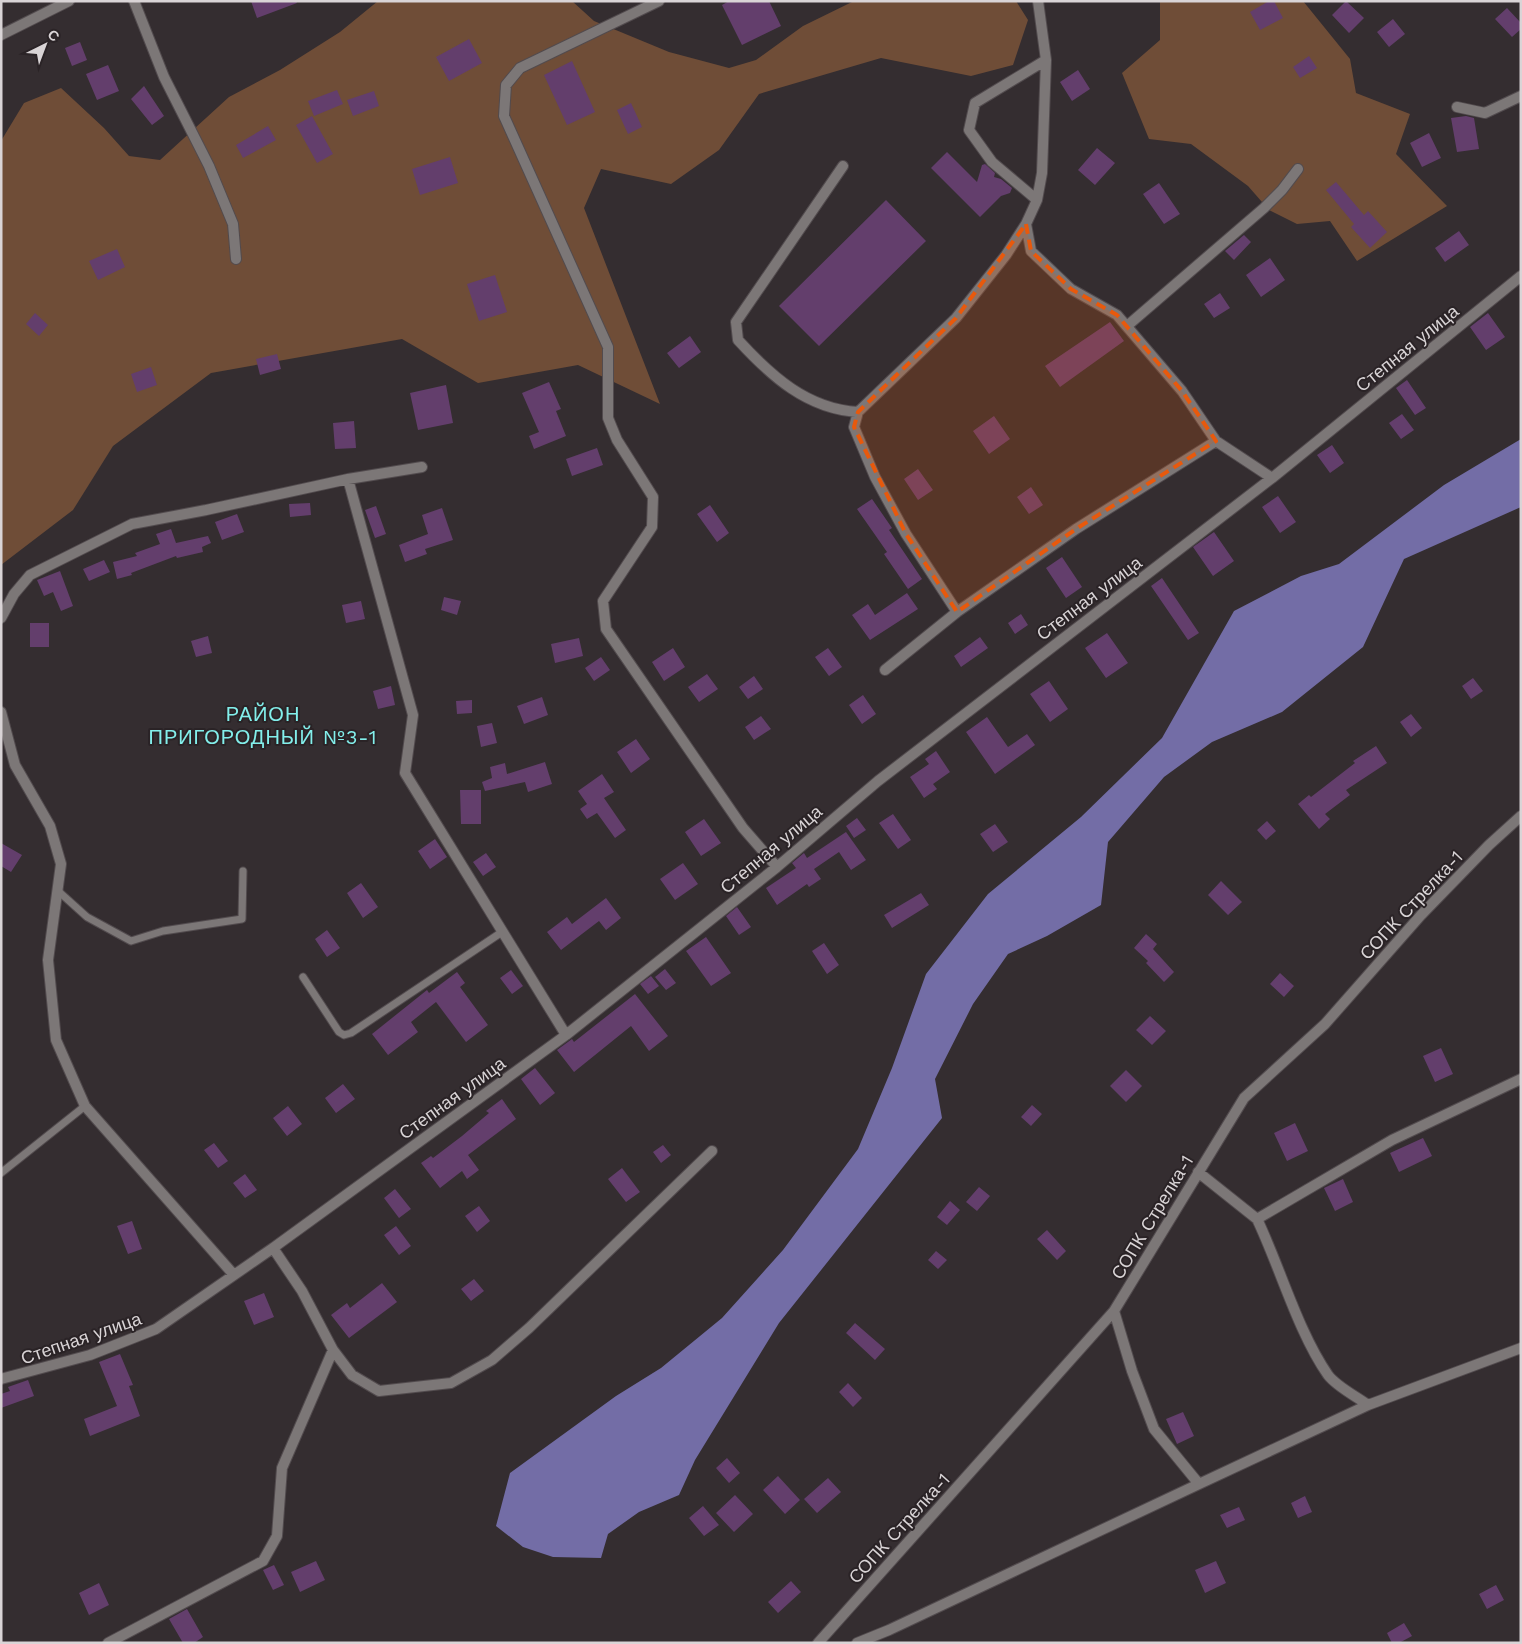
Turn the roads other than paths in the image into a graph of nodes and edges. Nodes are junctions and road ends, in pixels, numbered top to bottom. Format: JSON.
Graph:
{"nodes":[{"id":1,"x":69,"y":1,"type":"edge"},
{"id":2,"x":134,"y":1,"type":"edge"},
{"id":3,"x":659,"y":1,"type":"edge"},
{"id":4,"x":1038,"y":1,"type":"edge"},
{"id":5,"x":1,"y":35,"type":"edge"},
{"id":6,"x":1046,"y":60,"type":"junction"},
{"id":7,"x":1521,"y":96,"type":"edge"},
{"id":8,"x":1457,"y":107,"type":"dead end"},
{"id":9,"x":843,"y":166,"type":"dead end"},
{"id":10,"x":1298,"y":169,"type":"dead end"},
{"id":11,"x":1037,"y":200,"type":"junction"},
{"id":12,"x":1026,"y":224,"type":"junction"},
{"id":13,"x":236,"y":259,"type":"dead end"},
{"id":14,"x":1521,"y":276,"type":"edge"},
{"id":15,"x":1127,"y":326,"type":"junction"},
{"id":16,"x":858,"y":412,"type":"junction"},
{"id":17,"x":1216,"y":441,"type":"junction"},
{"id":18,"x":422,"y":467,"type":"dead end"},
{"id":19,"x":1272,"y":478,"type":"junction"},
{"id":20,"x":348,"y":479,"type":"junction"},
{"id":21,"x":957,"y":612,"type":"junction"},
{"id":22,"x":1,"y":618,"type":"edge"},
{"id":23,"x":884,"y":670,"type":"dead end"},
{"id":24,"x":1,"y":712,"type":"edge"},
{"id":25,"x":1521,"y":816,"type":"edge"},
{"id":26,"x":777,"y":867,"type":"junction"},
{"id":27,"x":243,"y":871,"type":"dead end"},
{"id":28,"x":57,"y":890,"type":"junction"},
{"id":29,"x":502,"y":932,"type":"junction"},
{"id":30,"x":303,"y":977,"type":"dead end"},
{"id":31,"x":566,"y":1035,"type":"junction"},
{"id":32,"x":1521,"y":1079,"type":"edge"},
{"id":33,"x":85,"y":1106,"type":"junction"},
{"id":34,"x":712,"y":1151,"type":"dead end"},
{"id":35,"x":1198,"y":1172,"type":"junction"},
{"id":36,"x":1,"y":1173,"type":"edge"},
{"id":37,"x":1257,"y":1219,"type":"junction"},
{"id":38,"x":274,"y":1248,"type":"junction"},
{"id":39,"x":234,"y":1276,"type":"junction"},
{"id":40,"x":1114,"y":1311,"type":"junction"},
{"id":41,"x":1521,"y":1348,"type":"edge"},
{"id":42,"x":333,"y":1350,"type":"junction"},
{"id":43,"x":1,"y":1379,"type":"edge"},
{"id":44,"x":1368,"y":1405,"type":"junction"},
{"id":45,"x":1198,"y":1484,"type":"junction"},
{"id":46,"x":108,"y":1643,"type":"edge"},
{"id":47,"x":818,"y":1643,"type":"edge"},
{"id":48,"x":857,"y":1643,"type":"edge"}],
"edges":[{"from":1,"to":5,"type":"street"},
{"from":2,"to":13,"type":"street"},
{"from":3,"to":26,"type":"street"},
{"from":4,"to":6,"type":"street"},
{"from":6,"to":11,"type":"street"},
{"from":6,"to":11,"type":"street"},
{"from":7,"to":8,"type":"street"},
{"from":9,"to":16,"type":"street"},
{"from":10,"to":15,"type":"street"},
{"from":11,"to":12,"type":"street"},
{"from":12,"to":15,"type":"street"},
{"from":12,"to":16,"type":"street"},
{"from":14,"to":19,"type":"street","name":"Степная улица"},
{"from":15,"to":17,"type":"street"},
{"from":16,"to":21,"type":"street"},
{"from":17,"to":19,"type":"street"},
{"from":17,"to":21,"type":"street"},
{"from":18,"to":20,"type":"street"},
{"from":19,"to":26,"type":"street","name":"Степная улица"},
{"from":20,"to":22,"type":"street"},
{"from":20,"to":29,"type":"street"},
{"from":21,"to":23,"type":"street"},
{"from":24,"to":28,"type":"street"},
{"from":25,"to":35,"type":"street","name":"СОПК Стрелка-1"},
{"from":26,"to":31,"type":"street","name":"Степная улица"},
{"from":27,"to":28,"type":"lane"},
{"from":28,"to":33,"type":"street"},
{"from":29,"to":30,"type":"lane"},
{"from":29,"to":31,"type":"street"},
{"from":31,"to":38,"type":"street","name":"Степная улица"},
{"from":32,"to":37,"type":"street"},
{"from":33,"to":36,"type":"lane"},
{"from":33,"to":39,"type":"street"},
{"from":34,"to":42,"type":"street"},
{"from":35,"to":37,"type":"street"},
{"from":35,"to":40,"type":"street","name":"СОПК Стрелка-1"},
{"from":37,"to":44,"type":"street"},
{"from":38,"to":39,"type":"street","name":"Степная улица"},
{"from":38,"to":42,"type":"street"},
{"from":39,"to":43,"type":"street","name":"Степная улица"},
{"from":40,"to":45,"type":"street"},
{"from":40,"to":47,"type":"street","name":"СОПК Стрелка-1"},
{"from":41,"to":44,"type":"street"},
{"from":42,"to":46,"type":"street"},
{"from":44,"to":45,"type":"street"},
{"from":45,"to":48,"type":"street"}]}
